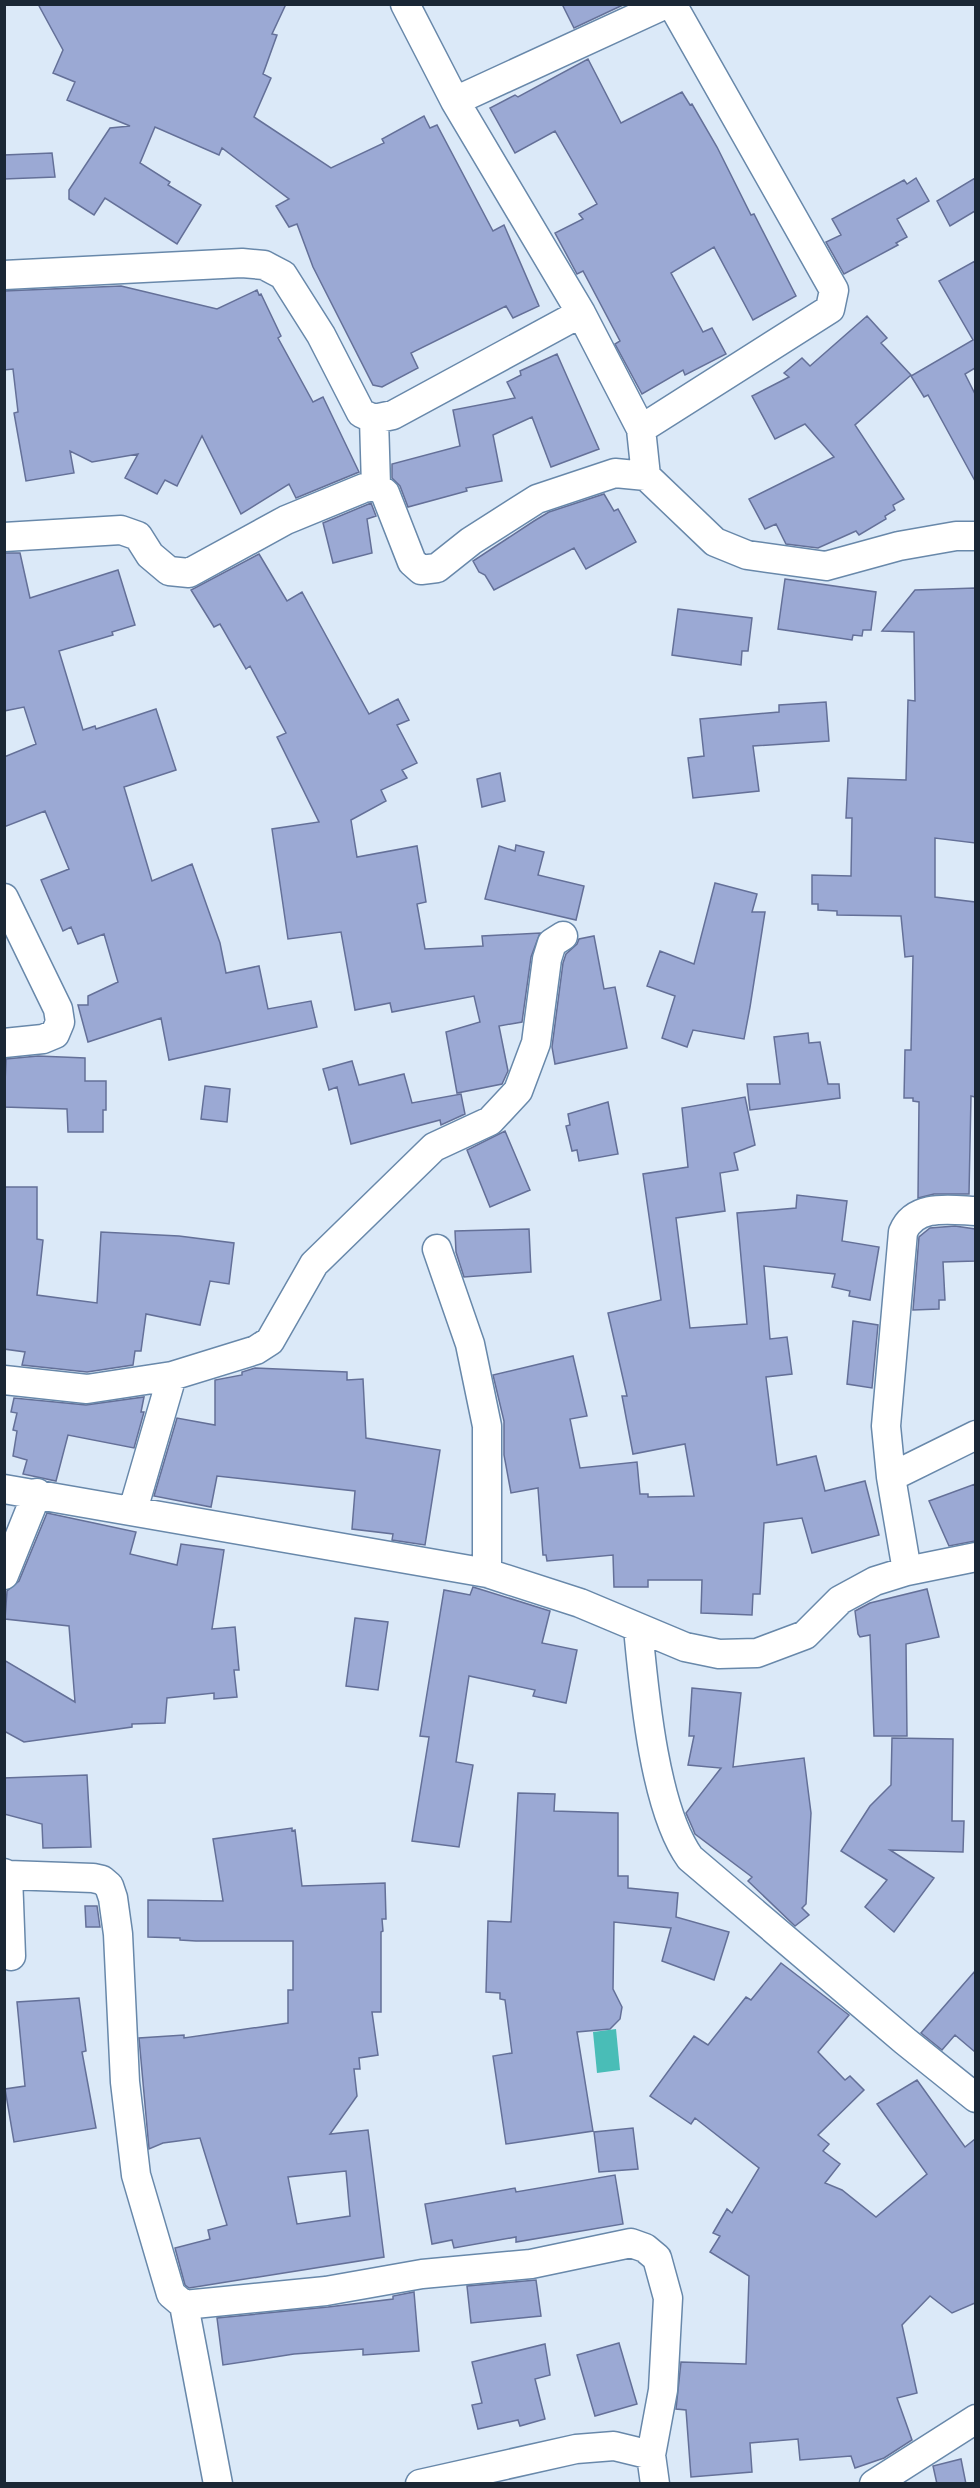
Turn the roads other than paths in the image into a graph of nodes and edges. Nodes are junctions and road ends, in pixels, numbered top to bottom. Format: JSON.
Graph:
{"nodes":[{"id":1,"x":405,"y":4,"type":"edge"},
{"id":2,"x":666,"y":4,"type":"edge"},
{"id":3,"x":672,"y":4,"type":"edge"},
{"id":4,"x":455,"y":101,"type":"junction"},
{"id":5,"x":4,"y":275,"type":"edge"},
{"id":6,"x":581,"y":313,"type":"junction"},
{"id":7,"x":374,"y":419,"type":"junction"},
{"id":8,"x":641,"y":429,"type":"junction"},
{"id":9,"x":646,"y":476,"type":"junction"},
{"id":10,"x":376,"y":486,"type":"junction"},
{"id":11,"x":4,"y":537,"type":"edge"},
{"id":12,"x":975,"y":537,"type":"edge"},
{"id":13,"x":4,"y":898,"type":"edge"},
{"id":14,"x":563,"y":936,"type":"dead end"},
{"id":15,"x":4,"y":1043,"type":"edge"},
{"id":16,"x":975,"y":1211,"type":"edge"},
{"id":17,"x":437,"y":1249,"type":"dead end"},
{"id":18,"x":172,"y":1376,"type":"junction"},
{"id":19,"x":4,"y":1380,"type":"edge"},
{"id":20,"x":975,"y":1435,"type":"edge"},
{"id":21,"x":891,"y":1477,"type":"junction"},
{"id":22,"x":4,"y":1489,"type":"edge"},
{"id":23,"x":37,"y":1493,"type":"junction"},
{"id":24,"x":133,"y":1510,"type":"junction"},
{"id":25,"x":975,"y":1557,"type":"edge"},
{"id":26,"x":907,"y":1571,"type":"junction"},
{"id":27,"x":487,"y":1573,"type":"junction"},
{"id":28,"x":4,"y":1575,"type":"edge"},
{"id":29,"x":638,"y":1628,"type":"junction"},
{"id":30,"x":6,"y":1874,"type":"edge"},
{"id":31,"x":11,"y":1956,"type":"dead end"},
{"id":32,"x":975,"y":2098,"type":"edge"},
{"id":33,"x":184,"y":2305,"type":"junction"},
{"id":34,"x":975,"y":2419,"type":"edge"},
{"id":35,"x":651,"y":2455,"type":"junction"},
{"id":36,"x":218,"y":2484,"type":"edge"},
{"id":37,"x":420,"y":2484,"type":"edge"},
{"id":38,"x":655,"y":2484,"type":"edge"},
{"id":39,"x":874,"y":2484,"type":"edge"}],
"edges":[{"from":1,"to":4,"type":"street"},
{"from":2,"to":4,"type":"street"},
{"from":3,"to":8,"type":"street"},
{"from":4,"to":6,"type":"street"},
{"from":5,"to":7,"type":"street"},
{"from":6,"to":7,"type":"street"},
{"from":6,"to":8,"type":"street"},
{"from":7,"to":10,"type":"street"},
{"from":8,"to":9,"type":"street"},
{"from":9,"to":10,"type":"street"},
{"from":9,"to":12,"type":"street"},
{"from":10,"to":11,"type":"street"},
{"from":13,"to":15,"type":"street"},
{"from":14,"to":18,"type":"street"},
{"from":16,"to":21,"type":"street"},
{"from":17,"to":27,"type":"street"},
{"from":18,"to":19,"type":"street"},
{"from":18,"to":24,"type":"street"},
{"from":20,"to":21,"type":"street"},
{"from":21,"to":26,"type":"street"},
{"from":22,"to":23,"type":"street"},
{"from":23,"to":24,"type":"street"},
{"from":23,"to":28,"type":"street"},
{"from":24,"to":27,"type":"street"},
{"from":25,"to":26,"type":"street"},
{"from":26,"to":29,"type":"street"},
{"from":27,"to":29,"type":"street"},
{"from":29,"to":32,"type":"street"},
{"from":30,"to":31,"type":"street"},
{"from":30,"to":33,"type":"street"},
{"from":33,"to":35,"type":"street"},
{"from":33,"to":36,"type":"street"},
{"from":34,"to":39,"type":"street"},
{"from":35,"to":37,"type":"street"},
{"from":35,"to":38,"type":"street"}]}
